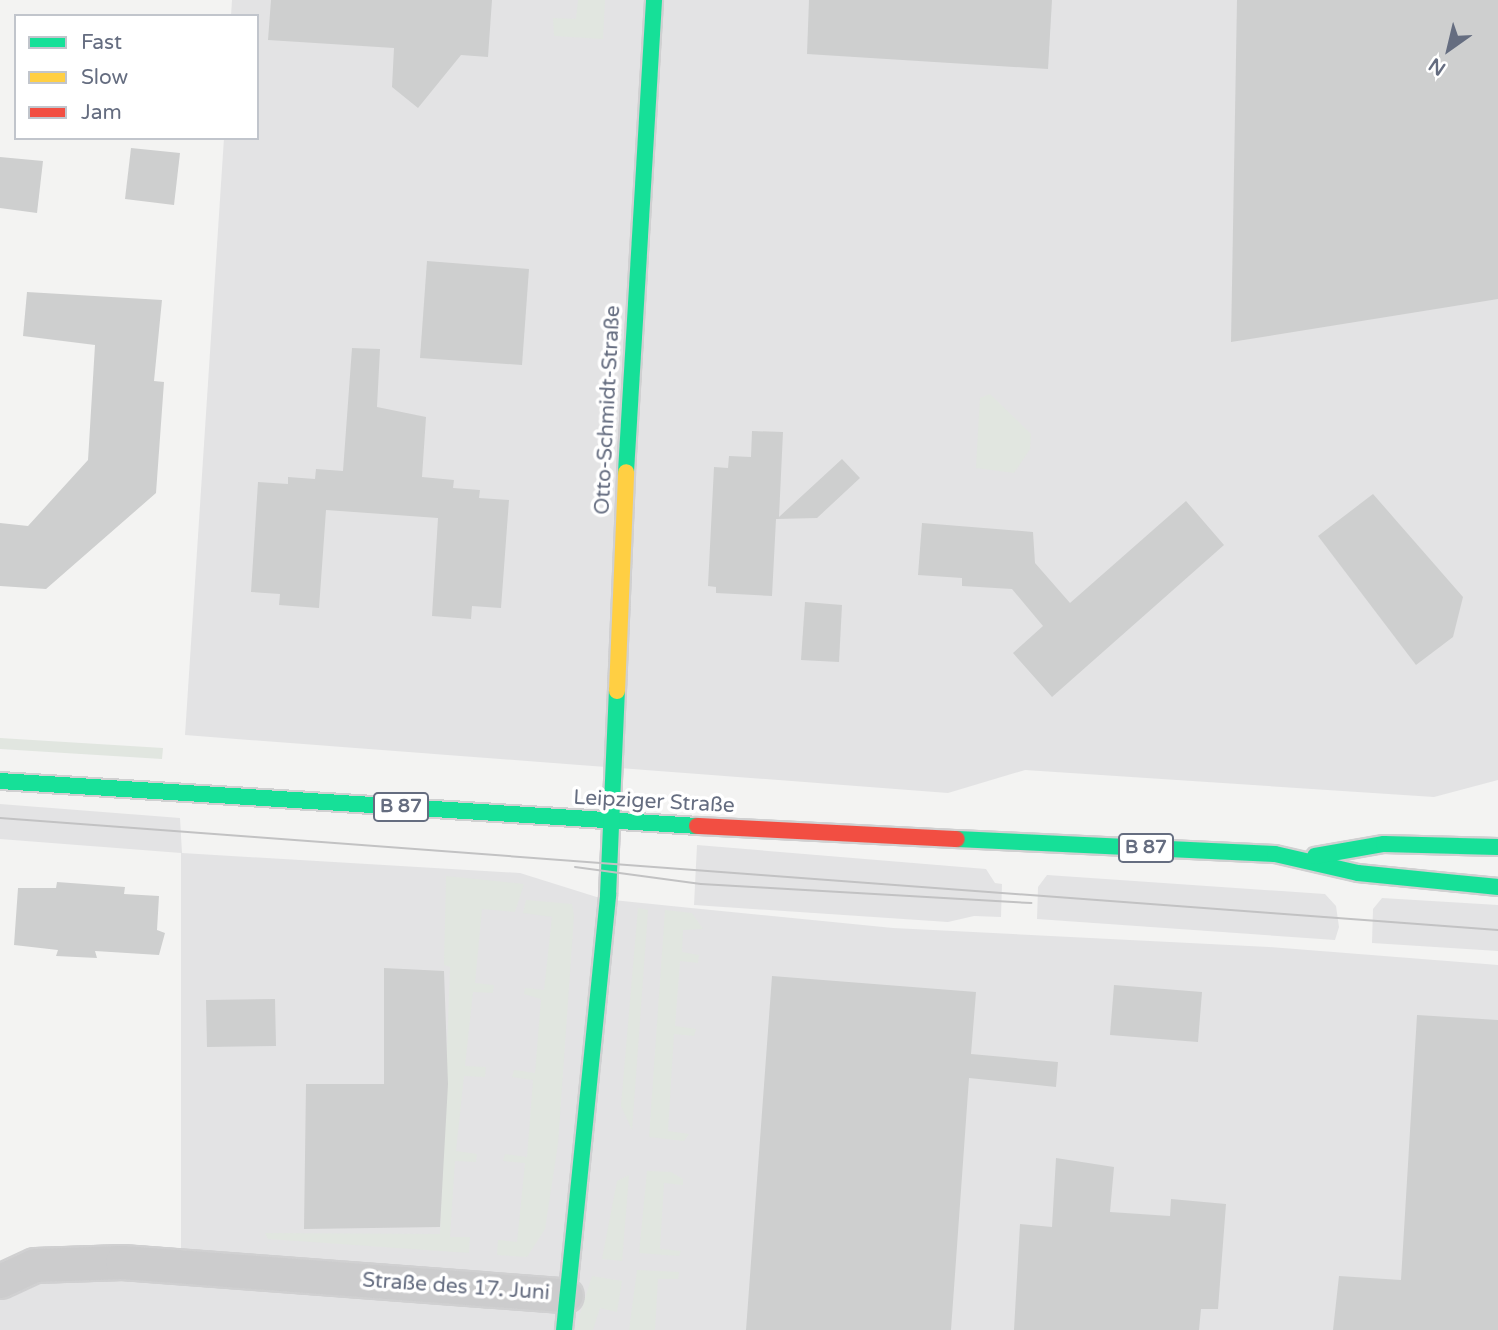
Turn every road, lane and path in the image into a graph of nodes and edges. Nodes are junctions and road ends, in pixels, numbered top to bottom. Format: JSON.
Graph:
{"nodes":[{"id":1,"x":654,"y":0,"type":"edge"},
{"id":2,"x":0,"y":781,"type":"edge"},
{"id":3,"x":610,"y":822,"type":"junction"},
{"id":4,"x":1498,"y":847,"type":"edge"},
{"id":5,"x":1306,"y":858,"type":"junction"},
{"id":6,"x":1498,"y":887,"type":"edge"},
{"id":7,"x":0,"y":1281,"type":"edge"},
{"id":8,"x":566,"y":1295,"type":"junction"},
{"id":9,"x":564,"y":1330,"type":"edge"}],
"edges":[{"from":1,"to":3,"type":"main road","name":"Otto-Schmidt-Straße"},
{"from":2,"to":3,"type":"main road","name":"Leipziger Straße","number":"B 87"},
{"from":3,"to":5,"type":"main road","name":"Leipziger Straße","number":"B 87"},
{"from":3,"to":8,"type":"main road","name":"Straße des 17. Juni"},
{"from":4,"to":5,"type":"main road","name":"Leipziger Straße","number":"B 87"},
{"from":5,"to":6,"type":"main road","name":"Leipziger Straße","number":"B 87"},
{"from":7,"to":8,"type":"street","name":"Straße des 17. Juni"},
{"from":8,"to":9,"type":"main road"}]}
